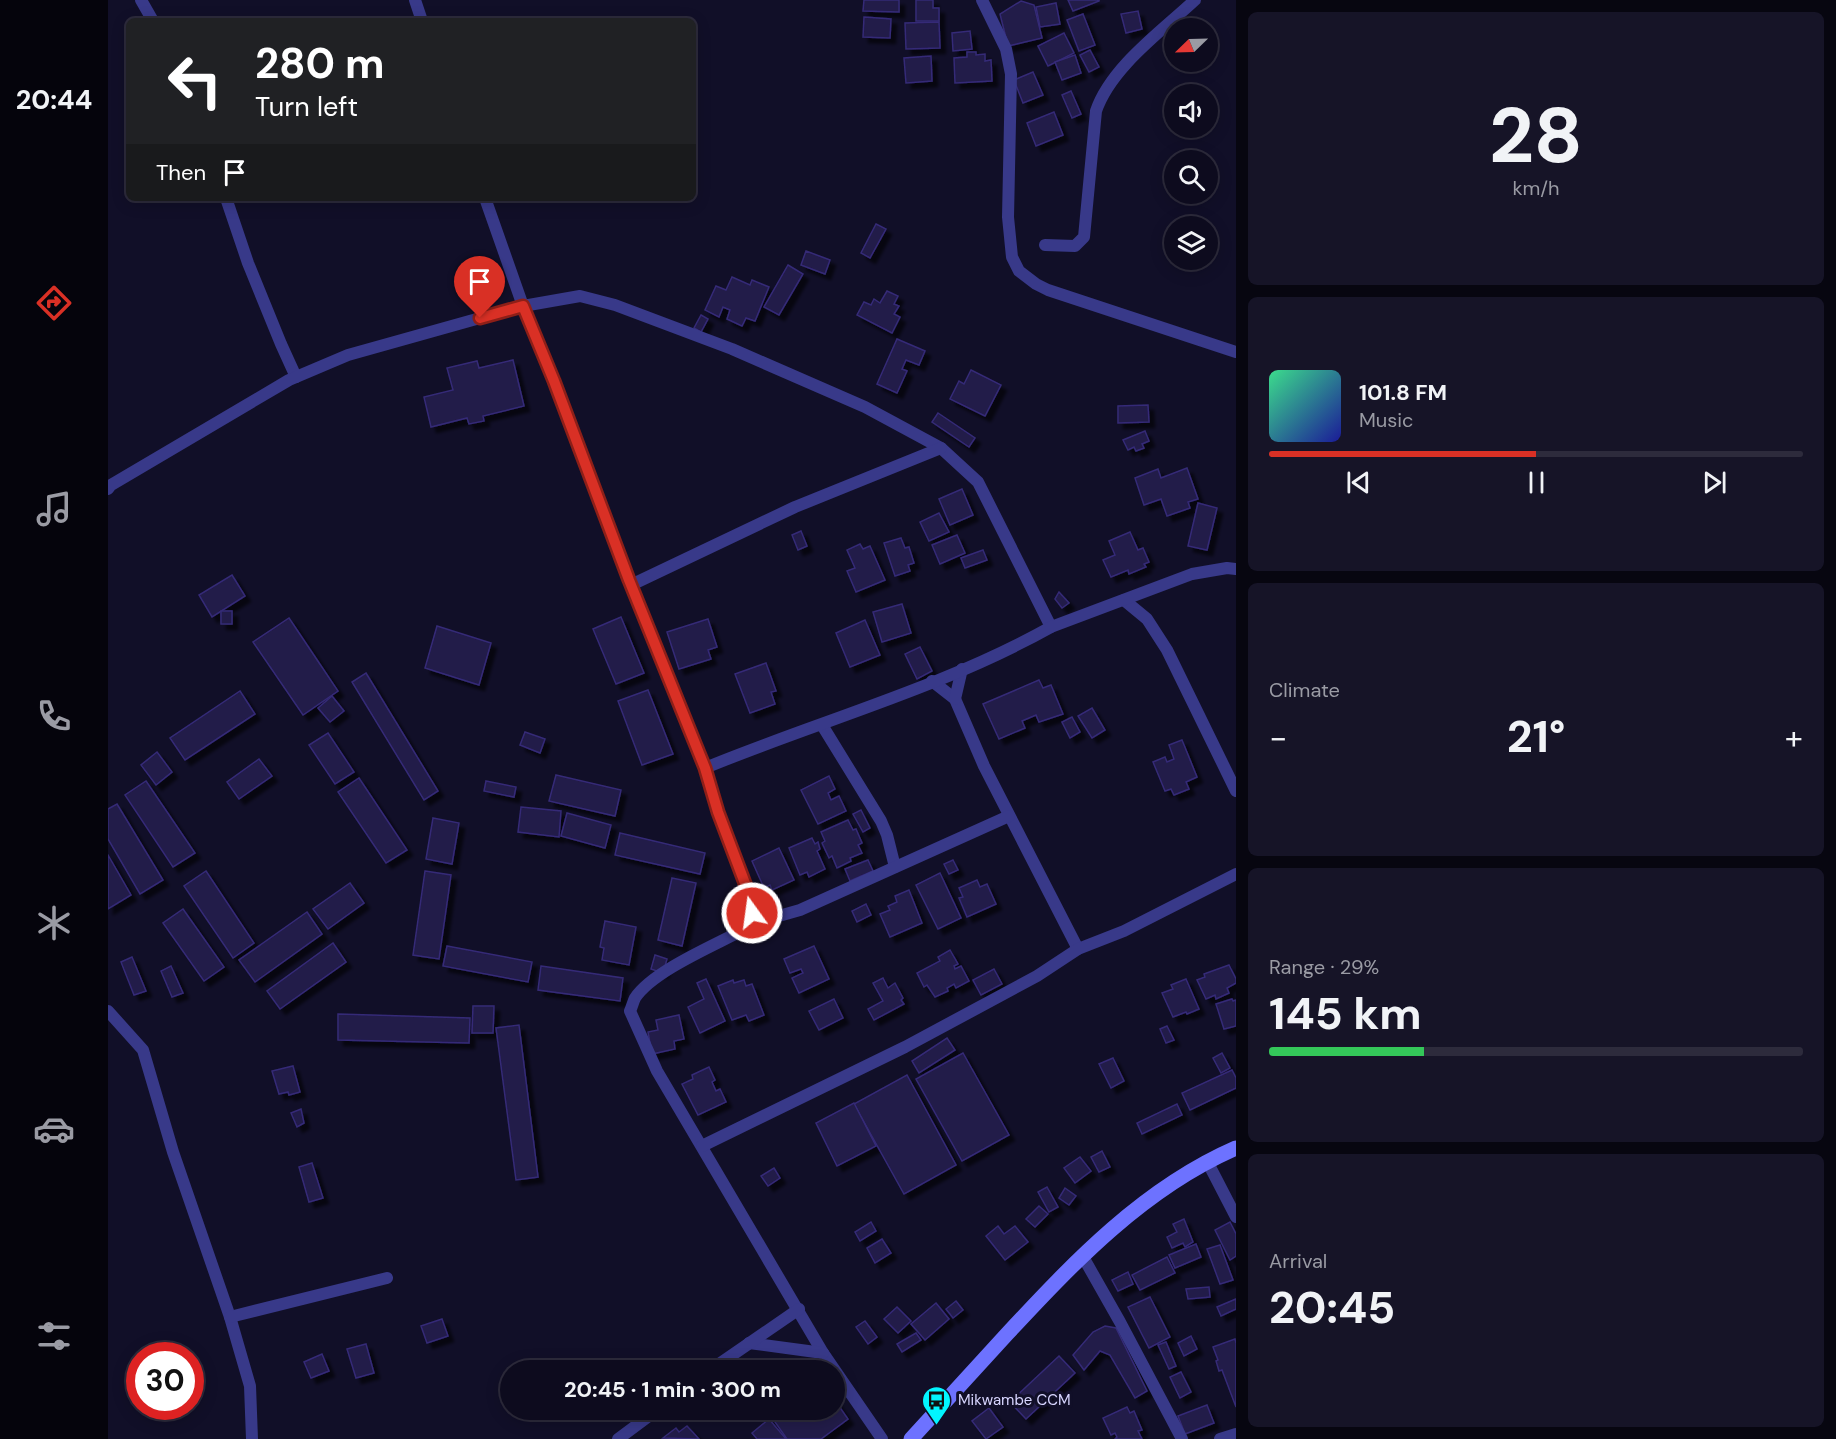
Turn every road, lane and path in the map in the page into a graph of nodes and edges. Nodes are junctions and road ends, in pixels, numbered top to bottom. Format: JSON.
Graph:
{"nodes":[{"id":1,"x":141,"y":0,"type":"edge"},
{"id":2,"x":415,"y":0,"type":"edge"},
{"id":3,"x":982,"y":0,"type":"edge"},
{"id":4,"x":1195,"y":0,"type":"edge"},
{"id":5,"x":151,"y":18,"type":"edge"},
{"id":6,"x":421,"y":18,"type":"edge"},
{"id":7,"x":227,"y":201,"type":"edge"},
{"id":8,"x":486,"y":201,"type":"edge"},
{"id":9,"x":1045,"y":245,"type":"dead end"},
{"id":10,"x":523,"y":306,"type":"junction"},
{"id":11,"x":1236,"y":352,"type":"edge"},
{"id":12,"x":296,"y":377,"type":"junction"},
{"id":13,"x":941,"y":448,"type":"junction"},
{"id":14,"x":108,"y":489,"type":"edge"},
{"id":15,"x":1236,"y":569,"type":"edge"},
{"id":16,"x":631,"y":585,"type":"junction"},
{"id":17,"x":1124,"y":600,"type":"junction"},
{"id":18,"x":1051,"y":627,"type":"junction"},
{"id":19,"x":962,"y":669,"type":"junction"},
{"id":20,"x":932,"y":681,"type":"junction"},
{"id":21,"x":955,"y":699,"type":"junction"},
{"id":22,"x":822,"y":725,"type":"junction"},
{"id":23,"x":705,"y":768,"type":"junction"},
{"id":24,"x":1236,"y":791,"type":"edge"},
{"id":25,"x":1009,"y":816,"type":"junction"},
{"id":26,"x":895,"y":867,"type":"junction"},
{"id":27,"x":1236,"y":873,"type":"edge"},
{"id":28,"x":751,"y":924,"type":"junction"},
{"id":29,"x":1078,"y":949,"type":"junction"},
{"id":30,"x":108,"y":1011,"type":"edge"},
{"id":31,"x":702,"y":1146,"type":"junction"},
{"id":32,"x":1236,"y":1148,"type":"edge"},
{"id":33,"x":1207,"y":1161,"type":"junction"},
{"id":34,"x":1236,"y":1217,"type":"edge"},
{"id":35,"x":1082,"y":1256,"type":"junction"},
{"id":36,"x":387,"y":1278,"type":"dead end"},
{"id":37,"x":799,"y":1310,"type":"junction"},
{"id":38,"x":230,"y":1317,"type":"junction"},
{"id":39,"x":749,"y":1343,"type":"junction"},
{"id":40,"x":823,"y":1353,"type":"junction"},
{"id":41,"x":725,"y":1360,"type":"edge"},
{"id":42,"x":644,"y":1420,"type":"edge"},
{"id":43,"x":1236,"y":1434,"type":"edge"},
{"id":44,"x":252,"y":1439,"type":"edge"},
{"id":45,"x":618,"y":1439,"type":"edge"},
{"id":46,"x":882,"y":1439,"type":"edge"},
{"id":47,"x":910,"y":1439,"type":"edge"},
{"id":48,"x":1182,"y":1439,"type":"edge"},
{"id":49,"x":1220,"y":1439,"type":"edge"}],
"edges":[{"from":1,"to":5,"type":"street"},
{"from":2,"to":6,"type":"street"},
{"from":3,"to":11,"type":"street"},
{"from":4,"to":9,"type":"street"},
{"from":7,"to":12,"type":"street"},
{"from":8,"to":10,"type":"street"},
{"from":10,"to":12,"type":"street"},
{"from":10,"to":13,"type":"street"},
{"from":10,"to":16,"type":"street"},
{"from":12,"to":14,"type":"street"},
{"from":13,"to":16,"type":"street"},
{"from":13,"to":18,"type":"street"},
{"from":15,"to":17,"type":"street"},
{"from":16,"to":23,"type":"street"},
{"from":17,"to":18,"type":"street"},
{"from":17,"to":24,"type":"street"},
{"from":18,"to":19,"type":"street"},
{"from":19,"to":20,"type":"street"},
{"from":19,"to":21,"type":"street"},
{"from":20,"to":21,"type":"street"},
{"from":20,"to":22,"type":"street"},
{"from":21,"to":25,"type":"street"},
{"from":22,"to":23,"type":"street"},
{"from":22,"to":26,"type":"street"},
{"from":23,"to":28,"type":"street"},
{"from":25,"to":26,"type":"street"},
{"from":25,"to":29,"type":"street"},
{"from":26,"to":28,"type":"street"},
{"from":27,"to":29,"type":"street"},
{"from":28,"to":31,"type":"street"},
{"from":29,"to":31,"type":"street"},
{"from":30,"to":38,"type":"street"},
{"from":31,"to":37,"type":"street"},
{"from":32,"to":33,"type":"main road"},
{"from":33,"to":34,"type":"street"},
{"from":33,"to":35,"type":"main road"},
{"from":35,"to":47,"type":"main road"},
{"from":35,"to":48,"type":"street"},
{"from":36,"to":38,"type":"street"},
{"from":37,"to":39,"type":"street"},
{"from":37,"to":40,"type":"street"},
{"from":38,"to":44,"type":"street"},
{"from":39,"to":40,"type":"street"},
{"from":39,"to":41,"type":"street"},
{"from":40,"to":46,"type":"street"},
{"from":42,"to":45,"type":"street"},
{"from":43,"to":49,"type":"street"}]}
